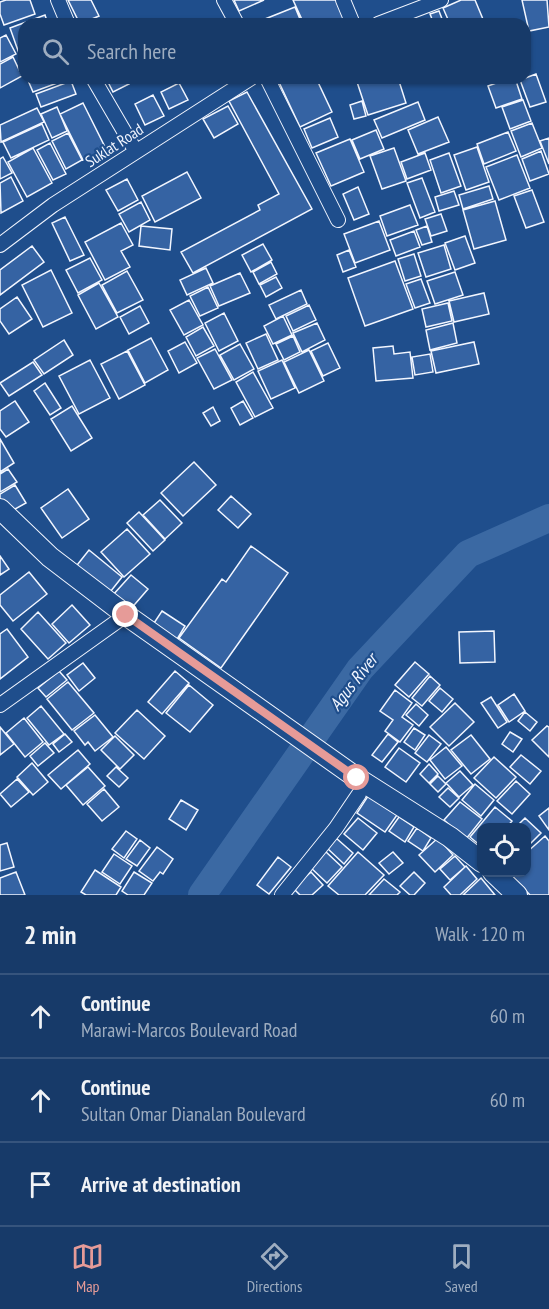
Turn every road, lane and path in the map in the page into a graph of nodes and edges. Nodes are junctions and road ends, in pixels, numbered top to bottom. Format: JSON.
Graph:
{"nodes":[{"id":1,"x":58,"y":0,"type":"edge"},
{"id":2,"x":224,"y":0,"type":"edge"},
{"id":3,"x":342,"y":0,"type":"edge"},
{"id":4,"x":441,"y":0,"type":"edge"},
{"id":5,"x":66,"y":18,"type":"edge"},
{"id":6,"x":234,"y":18,"type":"edge"},
{"id":7,"x":350,"y":18,"type":"edge"},
{"id":8,"x":394,"y":18,"type":"edge"},
{"id":9,"x":96,"y":84,"type":"edge"},
{"id":10,"x":241,"y":84,"type":"edge"},
{"id":11,"x":270,"y":84,"type":"edge"},
{"id":12,"x":135,"y":150,"type":"junction"},
{"id":13,"x":338,"y":220,"type":"dead end"},
{"id":14,"x":0,"y":245,"type":"edge"},
{"id":15,"x":0,"y":509,"type":"edge"},
{"id":16,"x":126,"y":615,"type":"junction"},
{"id":17,"x":0,"y":705,"type":"edge"},
{"id":18,"x":358,"y":786,"type":"junction"},
{"id":19,"x":477,"y":858,"type":"edge"},
{"id":20,"x":497,"y":877,"type":"edge"},
{"id":21,"x":282,"y":895,"type":"edge"},
{"id":22,"x":517,"y":895,"type":"edge"}],
"edges":[{"from":1,"to":5,"type":"street"},
{"from":2,"to":6,"type":"street"},
{"from":3,"to":7,"type":"street"},
{"from":4,"to":8,"type":"street"},
{"from":9,"to":12,"type":"street"},
{"from":10,"to":12,"type":"street","name":"Suklat Road"},
{"from":11,"to":13,"type":"street"},
{"from":12,"to":14,"type":"street","name":"Suklat Road"},
{"from":15,"to":16,"type":"main road"},
{"from":16,"to":17,"type":"street"},
{"from":16,"to":18,"type":"main road"},
{"from":18,"to":19,"type":"main road"},
{"from":18,"to":21,"type":"street"},
{"from":20,"to":22,"type":"main road"}]}
